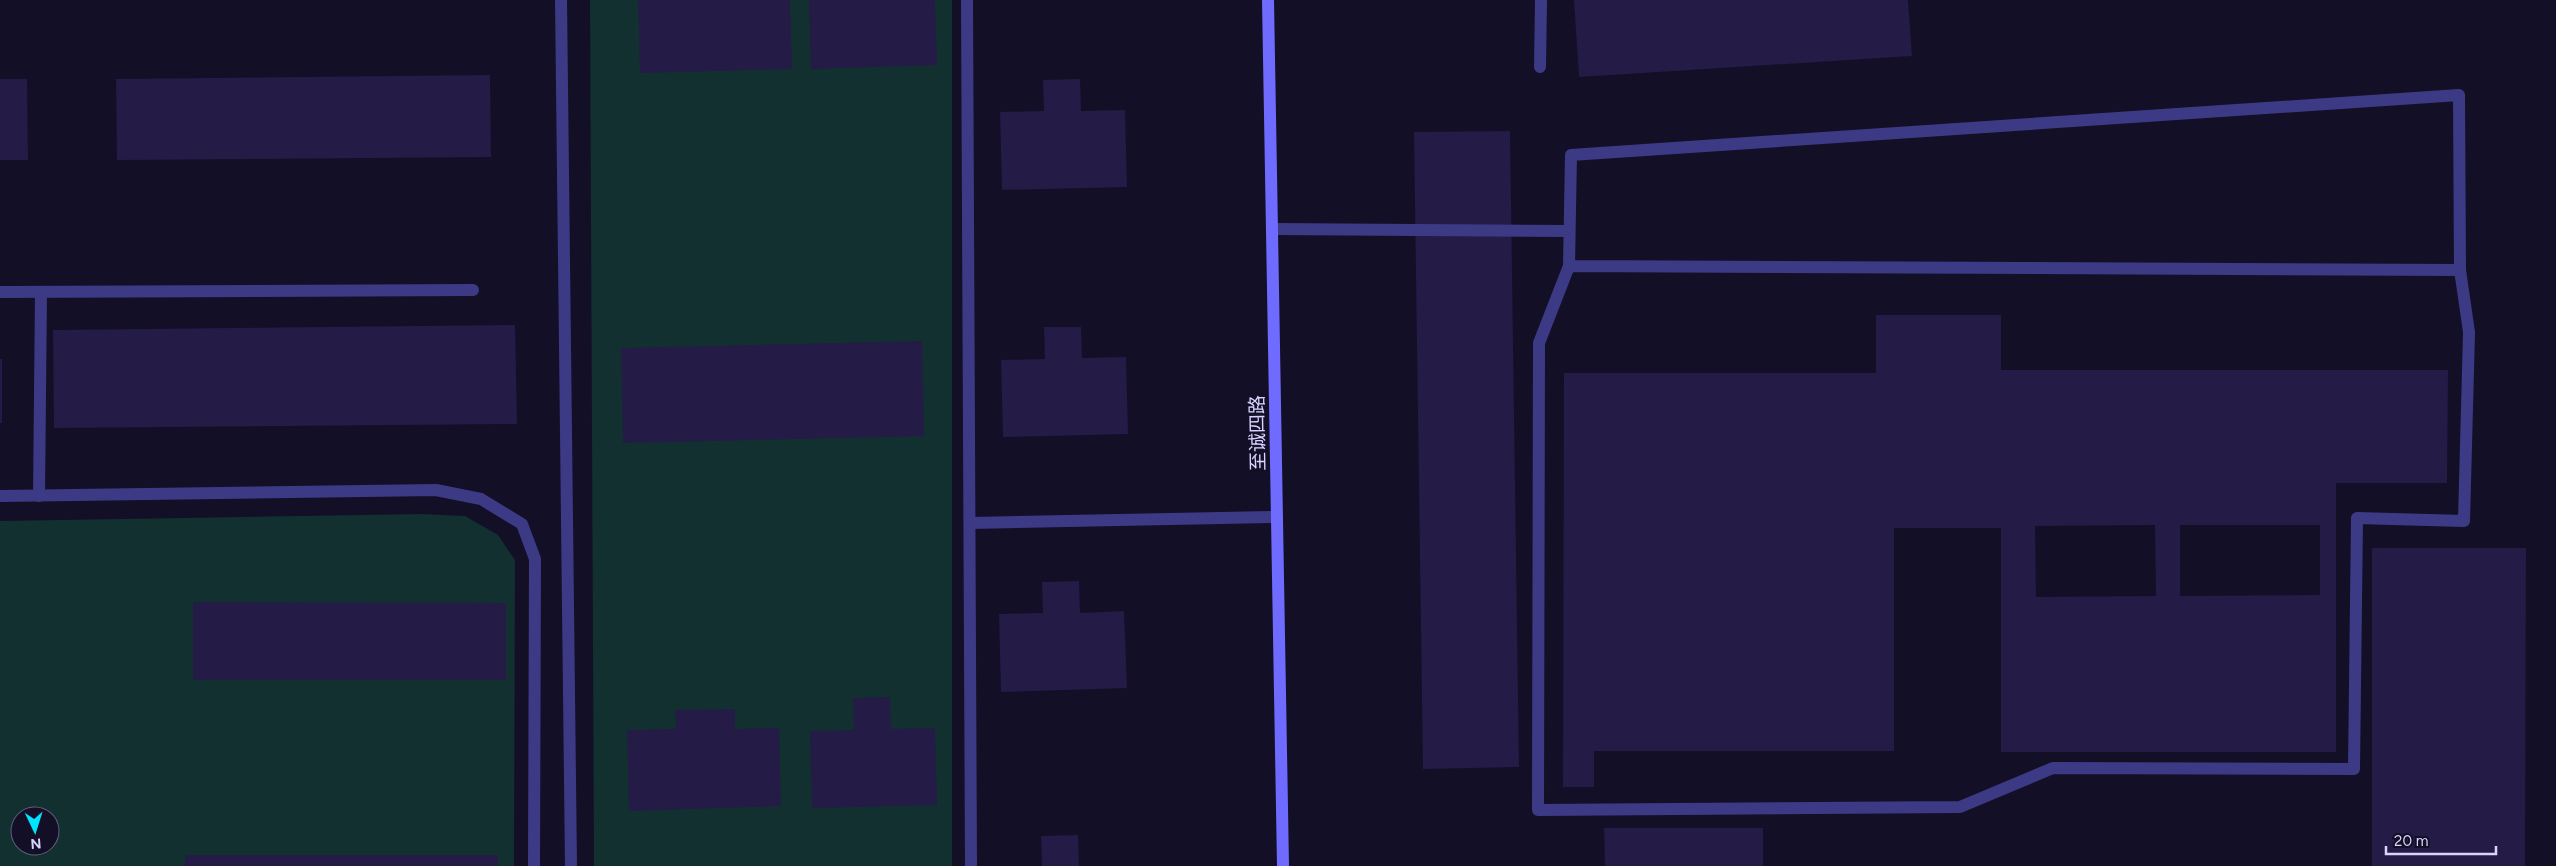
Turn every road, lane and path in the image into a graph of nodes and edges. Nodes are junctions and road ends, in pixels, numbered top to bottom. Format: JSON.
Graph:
{"nodes":[{"id":1,"x":561,"y":0,"type":"edge"},
{"id":2,"x":967,"y":0,"type":"edge"},
{"id":3,"x":1268,"y":0,"type":"edge"},
{"id":4,"x":1541,"y":0,"type":"edge"},
{"id":5,"x":1540,"y":67,"type":"dead end"},
{"id":6,"x":1272,"y":229,"type":"junction"},
{"id":7,"x":1569,"y":231,"type":"junction"},
{"id":8,"x":1569,"y":266,"type":"junction"},
{"id":9,"x":2460,"y":270,"type":"junction"},
{"id":10,"x":473,"y":290,"type":"dead end"},
{"id":11,"x":0,"y":292,"type":"edge"},
{"id":12,"x":41,"y":292,"type":"junction"},
{"id":13,"x":0,"y":496,"type":"edge"},
{"id":14,"x":39,"y":496,"type":"junction"},
{"id":15,"x":1277,"y":517,"type":"junction"},
{"id":16,"x":970,"y":523,"type":"junction"},
{"id":17,"x":534,"y":866,"type":"edge"},
{"id":18,"x":571,"y":866,"type":"edge"},
{"id":19,"x":971,"y":866,"type":"edge"},
{"id":20,"x":1283,"y":866,"type":"edge"}],
"edges":[{"from":1,"to":18,"type":"lane"},
{"from":2,"to":16,"type":"lane"},
{"from":3,"to":6,"type":"main road","name":"至诚四路"},
{"from":4,"to":5,"type":"lane"},
{"from":6,"to":7,"type":"lane"},
{"from":6,"to":15,"type":"main road","name":"至诚四路"},
{"from":7,"to":8,"type":"lane"},
{"from":7,"to":9,"type":"lane"},
{"from":8,"to":9,"type":"lane"},
{"from":8,"to":9,"type":"lane"},
{"from":10,"to":12,"type":"lane"},
{"from":11,"to":12,"type":"lane"},
{"from":12,"to":14,"type":"lane"},
{"from":13,"to":14,"type":"lane"},
{"from":14,"to":17,"type":"lane"},
{"from":15,"to":16,"type":"lane"},
{"from":15,"to":20,"type":"main road","name":"至诚四路"},
{"from":16,"to":19,"type":"lane"}]}
